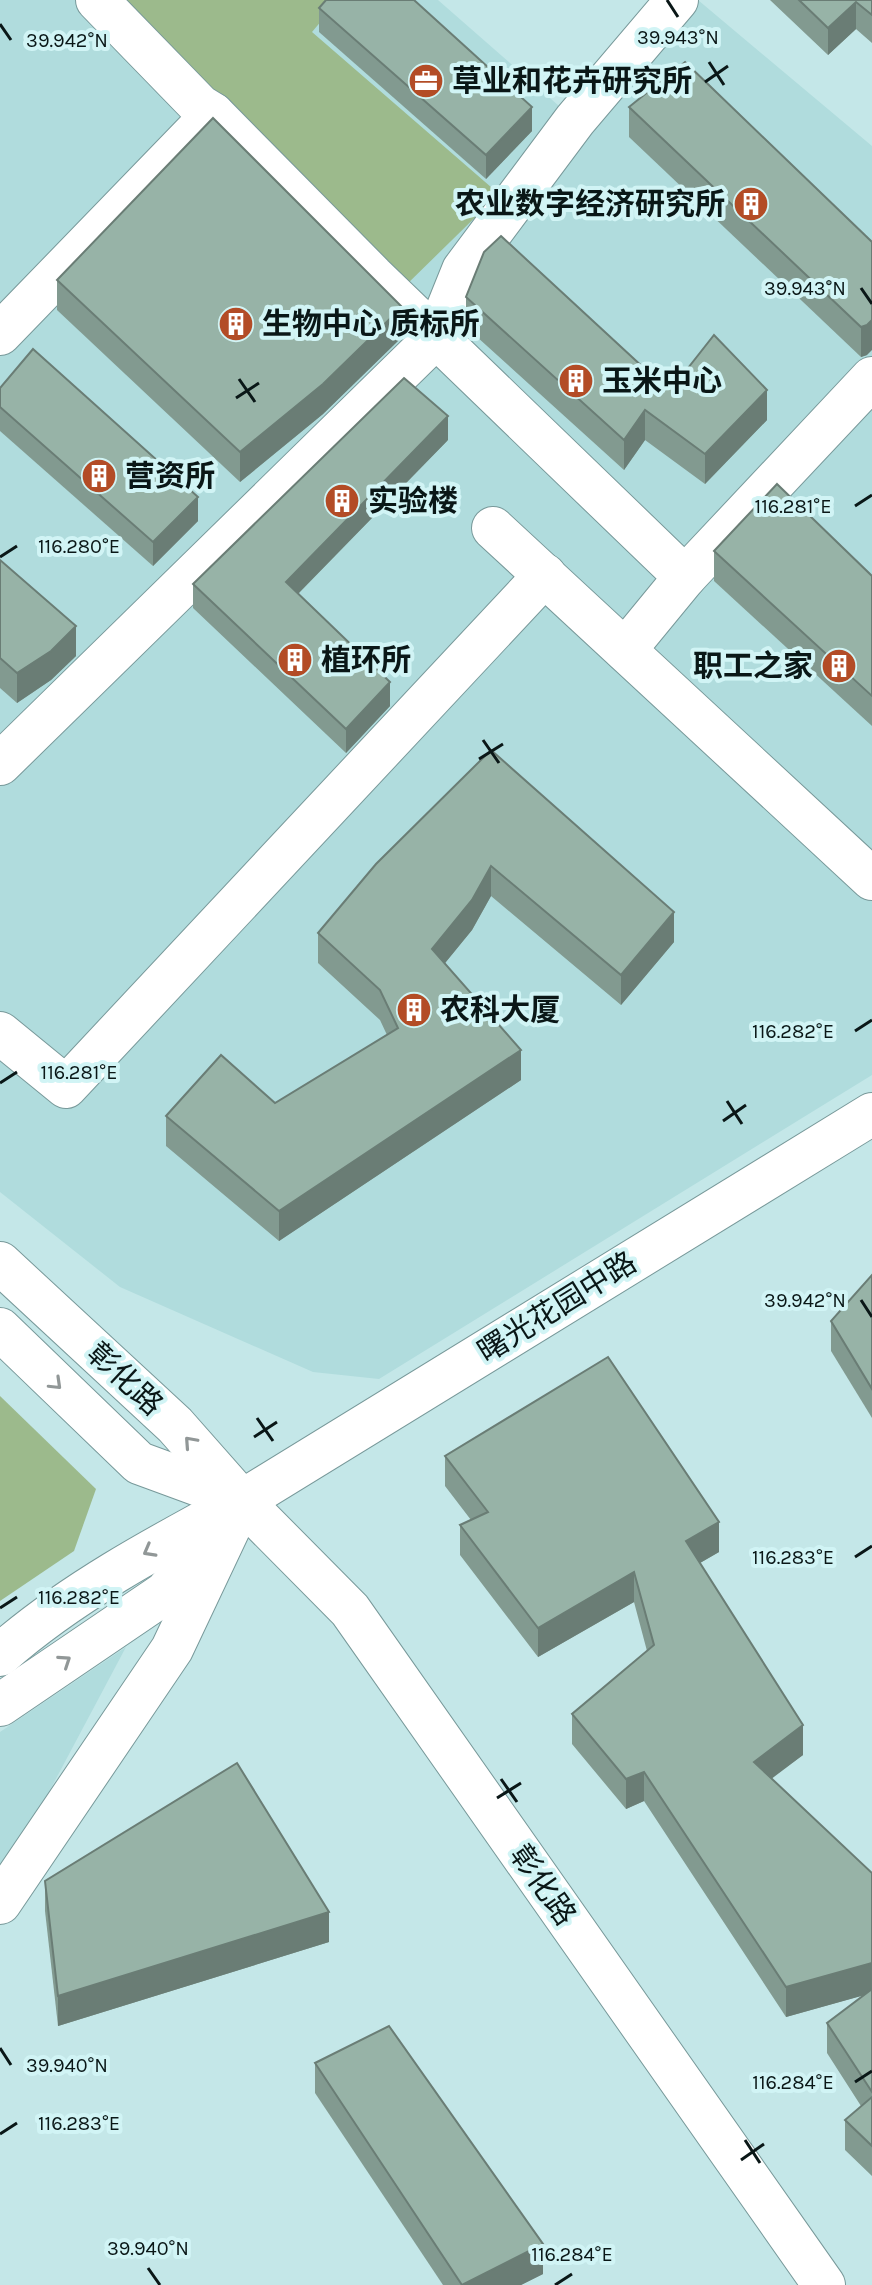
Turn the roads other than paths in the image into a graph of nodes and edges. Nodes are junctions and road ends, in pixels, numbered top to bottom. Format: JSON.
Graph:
{"nodes":[{"id":1,"x":97,"y":0,"type":"edge"},
{"id":2,"x":677,"y":0,"type":"edge"},
{"id":3,"x":213,"y":114,"type":"junction"},
{"id":4,"x":0,"y":334,"type":"edge"},
{"id":5,"x":436,"y":337,"type":"junction"},
{"id":6,"x":872,"y":378,"type":"edge"},
{"id":7,"x":493,"y":528,"type":"dead end"},
{"id":8,"x":545,"y":575,"type":"junction"},
{"id":9,"x":685,"y":577,"type":"junction"},
{"id":10,"x":625,"y":650,"type":"junction"},
{"id":11,"x":0,"y":764,"type":"edge"},
{"id":12,"x":872,"y":879,"type":"edge"},
{"id":13,"x":0,"y":1033,"type":"edge"},
{"id":14,"x":872,"y":1114,"type":"edge"},
{"id":15,"x":0,"y":1263,"type":"edge"},
{"id":16,"x":0,"y":1329,"type":"edge"},
{"id":17,"x":242,"y":1501,"type":"junction"},
{"id":18,"x":0,"y":1655,"type":"edge"},
{"id":19,"x":0,"y":1705,"type":"edge"},
{"id":20,"x":0,"y":1903,"type":"edge"},
{"id":21,"x":824,"y":2285,"type":"edge"}],
"edges":[{"from":1,"to":3,"type":"street"},
{"from":2,"to":5,"type":"street"},
{"from":3,"to":4,"type":"street"},
{"from":3,"to":5,"type":"street"},
{"from":5,"to":9,"type":"street"},
{"from":5,"to":11,"type":"street"},
{"from":6,"to":9,"type":"street"},
{"from":7,"to":8,"type":"street"},
{"from":8,"to":10,"type":"street"},
{"from":8,"to":13,"type":"street"},
{"from":9,"to":10,"type":"street"},
{"from":10,"to":12,"type":"street"},
{"from":14,"to":17,"type":"street","name":"曙光花园中路"},
{"from":17,"to":15,"type":"street","name":"彰化路","one_way":true},
{"from":16,"to":17,"type":"street","name":"彰化路","one_way":true},
{"from":17,"to":18,"type":"street","name":"曙光花园中路","one_way":true},
{"from":19,"to":17,"type":"street","one_way":true},
{"from":17,"to":20,"type":"street"},
{"from":17,"to":21,"type":"street","name":"彰化路"}]}
